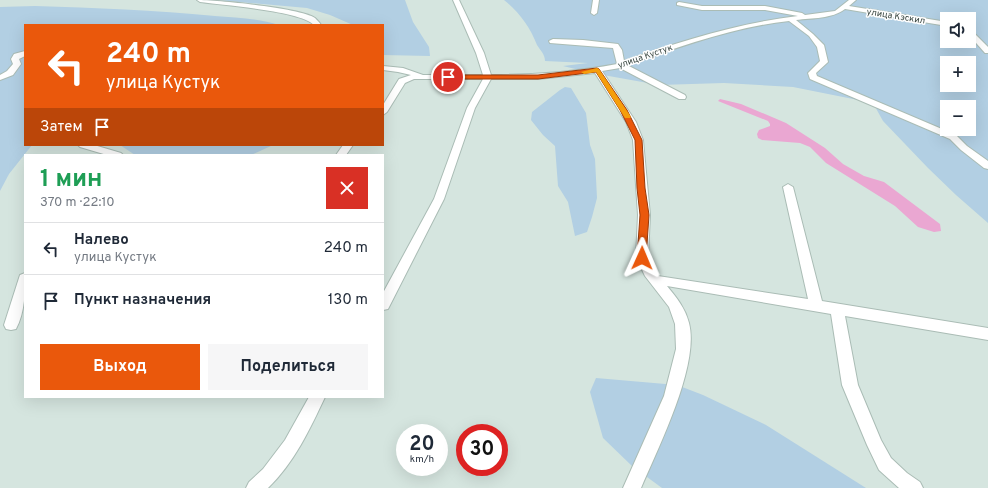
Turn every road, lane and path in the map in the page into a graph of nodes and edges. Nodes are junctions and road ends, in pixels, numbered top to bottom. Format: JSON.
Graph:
{"nodes":[{"id":1,"x":200,"y":0,"type":"edge"},
{"id":2,"x":456,"y":0,"type":"edge"},
{"id":3,"x":596,"y":0,"type":"edge"},
{"id":4,"x":853,"y":0,"type":"edge"},
{"id":5,"x":679,"y":4,"type":"dead end"},
{"id":6,"x":845,"y":7,"type":"junction"},
{"id":7,"x":594,"y":13,"type":"dead end"},
{"id":8,"x":809,"y":17,"type":"junction"},
{"id":9,"x":790,"y":19,"type":"junction"},
{"id":10,"x":940,"y":23,"type":"edge"},
{"id":11,"x":317,"y":24,"type":"edge"},
{"id":12,"x":976,"y":38,"type":"edge"},
{"id":13,"x":553,"y":41,"type":"dead end"},
{"id":14,"x":988,"y":51,"type":"edge"},
{"id":15,"x":24,"y":53,"type":"edge"},
{"id":16,"x":621,"y":65,"type":"junction"},
{"id":17,"x":384,"y":68,"type":"edge"},
{"id":18,"x":597,"y":70,"type":"junction"},
{"id":19,"x":422,"y":77,"type":"junction"},
{"id":20,"x":488,"y":77,"type":"junction"},
{"id":21,"x":0,"y":78,"type":"edge"},
{"id":22,"x":682,"y":97,"type":"dead end"},
{"id":23,"x":384,"y":110,"type":"edge"},
{"id":24,"x":86,"y":146,"type":"edge"},
{"id":25,"x":114,"y":154,"type":"edge"},
{"id":26,"x":988,"y":166,"type":"edge"},
{"id":27,"x":788,"y":187,"type":"dead end"},
{"id":28,"x":656,"y":280,"type":"junction"},
{"id":29,"x":24,"y":281,"type":"edge"},
{"id":30,"x":384,"y":304,"type":"edge"},
{"id":31,"x":816,"y":305,"type":"junction"},
{"id":32,"x":837,"y":310,"type":"junction"},
{"id":33,"x":11,"y":325,"type":"dead end"},
{"id":34,"x":988,"y":334,"type":"edge"},
{"id":35,"x":316,"y":398,"type":"edge"},
{"id":36,"x":254,"y":488,"type":"edge"},
{"id":37,"x":632,"y":488,"type":"edge"},
{"id":38,"x":914,"y":488,"type":"edge"}],
"edges":[{"from":1,"to":11,"type":"street"},
{"from":2,"to":20,"type":"street"},
{"from":3,"to":7,"type":"street"},
{"from":4,"to":6,"type":"street","name":"улица Кустук"},
{"from":5,"to":8,"type":"street"},
{"from":6,"to":8,"type":"street","name":"улица Кустук"},
{"from":6,"to":10,"type":"street","name":"улица Кэскил"},
{"from":8,"to":9,"type":"street","name":"улица Кустук"},
{"from":9,"to":16,"type":"street","name":"улица Кустук"},
{"from":9,"to":26,"type":"street"},
{"from":12,"to":14,"type":"street"},
{"from":13,"to":16,"type":"street"},
{"from":15,"to":21,"type":"street"},
{"from":16,"to":18,"type":"street","name":"улица Кустук"},
{"from":16,"to":22,"type":"street"},
{"from":17,"to":19,"type":"street","name":"улица Кустук"},
{"from":18,"to":20,"type":"street","name":"улица Кустук"},
{"from":18,"to":28,"type":"street"},
{"from":19,"to":20,"type":"street","name":"улица Кустук"},
{"from":19,"to":23,"type":"street"},
{"from":20,"to":30,"type":"street"},
{"from":24,"to":25,"type":"street"},
{"from":27,"to":31,"type":"street"},
{"from":28,"to":31,"type":"street"},
{"from":28,"to":37,"type":"street"},
{"from":29,"to":33,"type":"street"},
{"from":31,"to":32,"type":"street"},
{"from":32,"to":34,"type":"street"},
{"from":32,"to":38,"type":"street"},
{"from":35,"to":36,"type":"street"}]}
